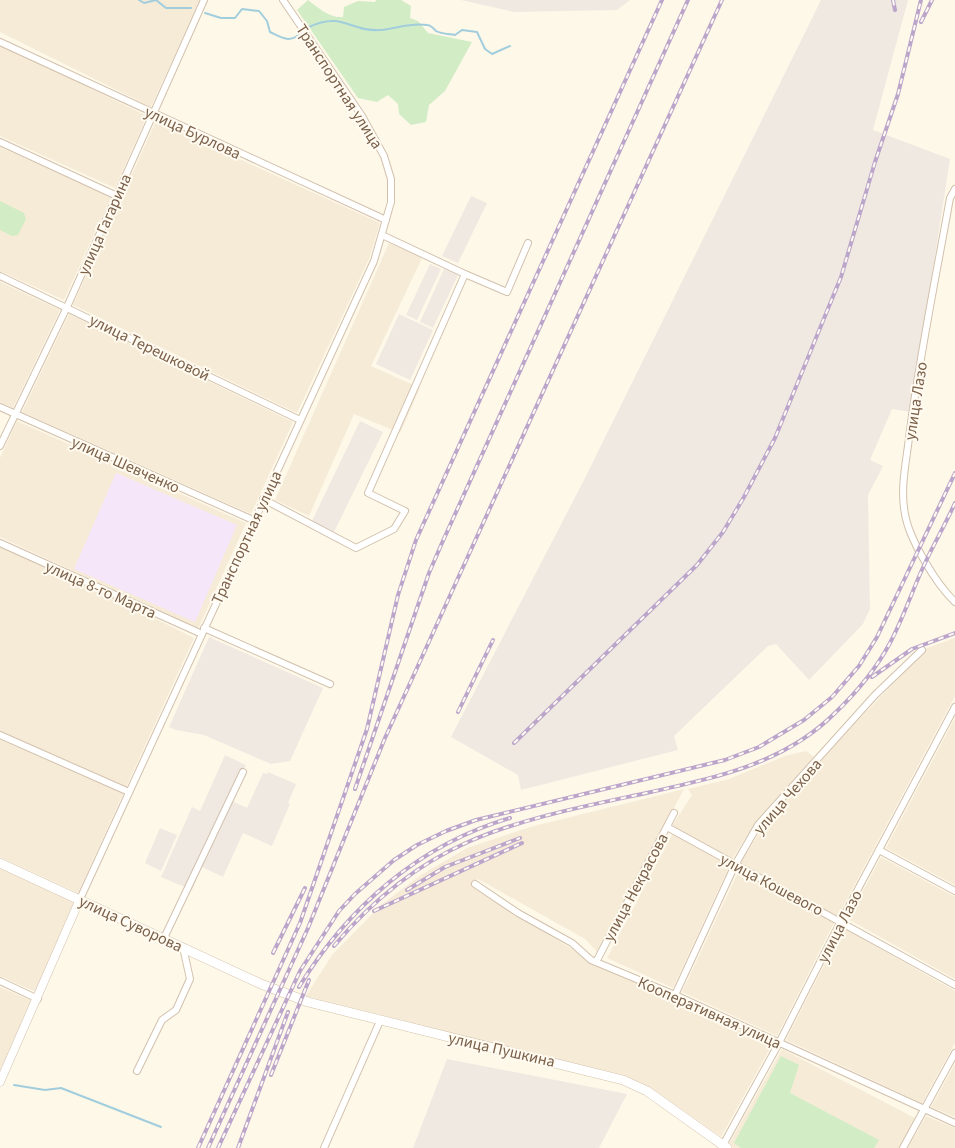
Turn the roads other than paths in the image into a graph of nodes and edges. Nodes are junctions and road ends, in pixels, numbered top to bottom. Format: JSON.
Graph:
{"nodes":[{"id":1,"x":204,"y":0,"type":"edge"},
{"id":2,"x":283,"y":0,"type":"edge"},
{"id":3,"x":0,"y":42,"type":"edge"},
{"id":4,"x":154,"y":114,"type":"junction"},
{"id":5,"x":0,"y":142,"type":"edge"},
{"id":6,"x":955,"y":189,"type":"edge"},
{"id":7,"x":117,"y":196,"type":"junction"},
{"id":8,"x":386,"y":220,"type":"junction"},
{"id":9,"x":382,"y":235,"type":"junction"},
{"id":10,"x":528,"y":243,"type":"dead end"},
{"id":11,"x":465,"y":274,"type":"junction"},
{"id":12,"x":0,"y":276,"type":"edge"},
{"id":13,"x":67,"y":307,"type":"junction"},
{"id":14,"x":0,"y":407,"type":"edge"},
{"id":15,"x":15,"y":414,"type":"junction"},
{"id":16,"x":300,"y":420,"type":"junction"},
{"id":17,"x":0,"y":446,"type":"edge"},
{"id":18,"x":263,"y":499,"type":"junction"},
{"id":19,"x":253,"y":520,"type":"junction"},
{"id":20,"x":0,"y":543,"type":"edge"},
{"id":21,"x":955,"y":602,"type":"edge"},
{"id":22,"x":203,"y":631,"type":"junction"},
{"id":23,"x":922,"y":650,"type":"dead end"},
{"id":24,"x":330,"y":684,"type":"dead end"},
{"id":25,"x":955,"y":707,"type":"edge"},
{"id":26,"x":0,"y":735,"type":"edge"},
{"id":27,"x":242,"y":772,"type":"dead end"},
{"id":28,"x":129,"y":792,"type":"junction"},
{"id":29,"x":674,"y":813,"type":"dead end"},
{"id":30,"x":667,"y":827,"type":"junction"},
{"id":31,"x":879,"y":850,"type":"junction"},
{"id":32,"x":0,"y":863,"type":"edge"},
{"id":33,"x":735,"y":865,"type":"junction"},
{"id":34,"x":475,"y":884,"type":"dead end"},
{"id":35,"x":955,"y":891,"type":"edge"},
{"id":36,"x":80,"y":900,"type":"junction"},
{"id":37,"x":841,"y":921,"type":"junction"},
{"id":38,"x":164,"y":938,"type":"junction"},
{"id":39,"x":183,"y":947,"type":"junction"},
{"id":40,"x":596,"y":962,"type":"junction"},
{"id":41,"x":0,"y":981,"type":"edge"},
{"id":42,"x":261,"y":984,"type":"joint"},
{"id":43,"x":955,"y":985,"type":"edge"},
{"id":44,"x":675,"y":995,"type":"junction"},
{"id":45,"x":38,"y":999,"type":"junction"},
{"id":46,"x":380,"y":1021,"type":"junction"},
{"id":47,"x":780,"y":1043,"type":"junction"},
{"id":48,"x":955,"y":1053,"type":"edge"},
{"id":49,"x":137,"y":1071,"type":"dead end"},
{"id":50,"x":0,"y":1082,"type":"edge"},
{"id":51,"x":924,"y":1110,"type":"junction"},
{"id":52,"x":955,"y":1123,"type":"edge"},
{"id":53,"x":725,"y":1146,"type":"edge"},
{"id":54,"x":324,"y":1148,"type":"edge"},
{"id":55,"x":902,"y":1148,"type":"edge"}],
"edges":[{"from":1,"to":4,"type":"street","name":"улица Гагарина"},
{"from":2,"to":8,"type":"street","name":"Транспортная улица"},
{"from":3,"to":4,"type":"street","name":"улица Бурлова"},
{"from":4,"to":7,"type":"street","name":"улица Гагарина"},
{"from":4,"to":8,"type":"street","name":"улица Бурлова"},
{"from":5,"to":7,"type":"street"},
{"from":6,"to":21,"type":"street","name":"улица Лазо"},
{"from":7,"to":13,"type":"street","name":"улица Гагарина"},
{"from":8,"to":9,"type":"street","name":"Транспортная улица"},
{"from":9,"to":11,"type":"street"},
{"from":9,"to":16,"type":"street","name":"Транспортная улица"},
{"from":10,"to":11,"type":"street"},
{"from":11,"to":18,"type":"street"},
{"from":12,"to":13,"type":"street","name":"улица Терешковой"},
{"from":13,"to":15,"type":"street","name":"улица Гагарина"},
{"from":13,"to":16,"type":"street","name":"улица Терешковой"},
{"from":14,"to":15,"type":"street","name":"улица Шевченко"},
{"from":15,"to":17,"type":"street","name":"улица Гагарина"},
{"from":15,"to":19,"type":"street","name":"улица Шевченко"},
{"from":16,"to":18,"type":"street","name":"Транспортная улица"},
{"from":18,"to":19,"type":"street","name":"Транспортная улица"},
{"from":19,"to":22,"type":"street","name":"Транспортная улица"},
{"from":20,"to":22,"type":"street","name":"улица 8-го Марта"},
{"from":22,"to":24,"type":"street","name":"улица 8-го Марта"},
{"from":22,"to":28,"type":"street","name":"Транспортная улица"},
{"from":23,"to":33,"type":"street","name":"улица Чехова"},
{"from":25,"to":31,"type":"street","name":"улица Лазо"},
{"from":26,"to":28,"type":"street"},
{"from":27,"to":38,"type":"street"},
{"from":28,"to":36,"type":"street","name":"Транспортная улица"},
{"from":29,"to":30,"type":"street","name":"улица Некрасова"},
{"from":30,"to":33,"type":"street","name":"улица Кошевого"},
{"from":30,"to":40,"type":"street","name":"улица Некрасова"},
{"from":31,"to":35,"type":"street"},
{"from":31,"to":37,"type":"street","name":"улица Лазо"},
{"from":32,"to":36,"type":"main road","name":"улица Суворова"},
{"from":33,"to":37,"type":"street","name":"улица Кошевого"},
{"from":33,"to":44,"type":"street","name":"улица Чехова"},
{"from":34,"to":40,"type":"street","name":"Кооперативная улица"},
{"from":36,"to":38,"type":"main road","name":"улица Суворова"},
{"from":36,"to":45,"type":"street","name":"Транспортная улица"},
{"from":37,"to":43,"type":"street","name":"улица Кошевого"},
{"from":37,"to":47,"type":"street","name":"улица Лазо"},
{"from":38,"to":39,"type":"main road","name":"улица Суворова"},
{"from":39,"to":42,"type":"main road","name":"улица Суворова"},
{"from":39,"to":49,"type":"street"},
{"from":40,"to":44,"type":"street","name":"Кооперативная улица"},
{"from":41,"to":45,"type":"street"},
{"from":42,"to":46,"type":"main road","name":"улица Пушкина"},
{"from":44,"to":47,"type":"street","name":"Кооперативная улица"},
{"from":45,"to":50,"type":"street","name":"Транспортная улица"},
{"from":46,"to":53,"type":"main road","name":"улица Пушкина"},
{"from":46,"to":54,"type":"street"},
{"from":47,"to":51,"type":"street","name":"Кооперативная улица"},
{"from":47,"to":53,"type":"street","name":"улица Лазо"},
{"from":48,"to":51,"type":"street"},
{"from":51,"to":52,"type":"street","name":"Кооперативная улица"},
{"from":51,"to":55,"type":"street"}]}
